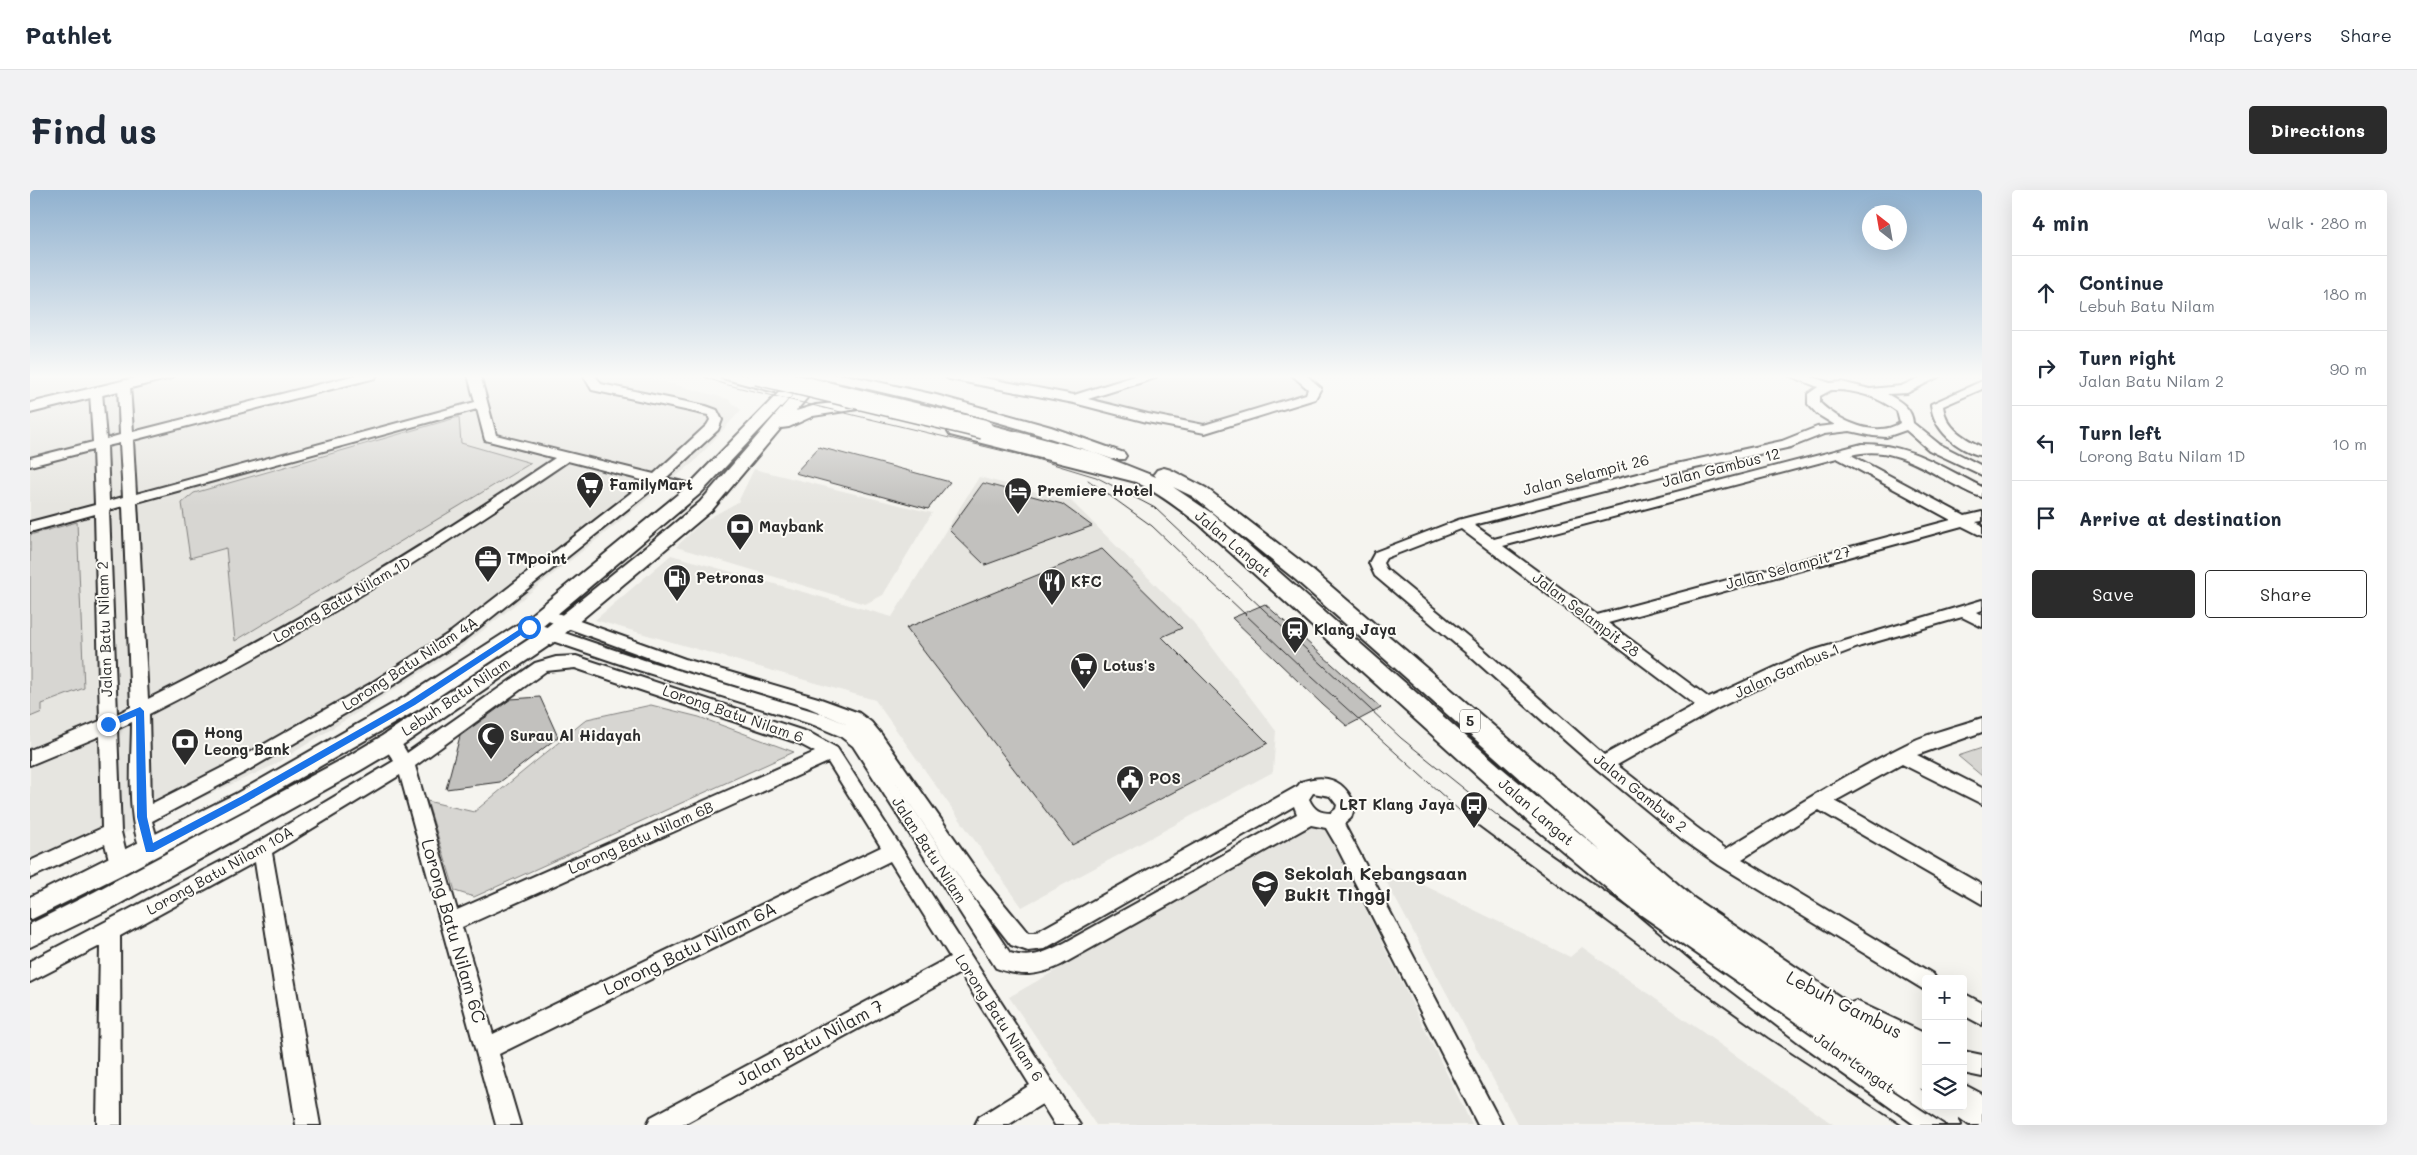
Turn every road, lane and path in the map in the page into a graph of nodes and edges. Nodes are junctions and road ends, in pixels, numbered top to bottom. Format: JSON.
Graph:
{"nodes":[{"id":1,"x":99,"y":419,"type":"edge"},
{"id":2,"x":125,"y":419,"type":"edge"},
{"id":3,"x":199,"y":419,"type":"edge"},
{"id":4,"x":427,"y":419,"type":"edge"},
{"id":5,"x":485,"y":419,"type":"edge"},
{"id":6,"x":715,"y":419,"type":"edge"},
{"id":7,"x":762,"y":419,"type":"edge"},
{"id":8,"x":777,"y":419,"type":"edge"},
{"id":9,"x":790,"y":419,"type":"edge"},
{"id":10,"x":904,"y":419,"type":"edge"},
{"id":11,"x":949,"y":419,"type":"edge"},
{"id":12,"x":950,"y":419,"type":"edge"},
{"id":13,"x":1007,"y":419,"type":"edge"},
{"id":14,"x":1154,"y":419,"type":"edge"},
{"id":15,"x":1241,"y":419,"type":"edge"},
{"id":16,"x":1825,"y":419,"type":"edge"},
{"id":17,"x":1833,"y":419,"type":"edge"},
{"id":18,"x":1908,"y":419,"type":"edge"},
{"id":19,"x":1939,"y":419,"type":"edge"},
{"id":20,"x":1907,"y":424,"type":"junction"},
{"id":21,"x":985,"y":426,"type":"junction"},
{"id":22,"x":1850,"y":427,"type":"junction"},
{"id":23,"x":1822,"y":430,"type":"junction"},
{"id":24,"x":1886,"y":432,"type":"junction"},
{"id":25,"x":768,"y":436,"type":"junction"},
{"id":26,"x":126,"y":437,"type":"junction"},
{"id":27,"x":100,"y":444,"type":"junction"},
{"id":28,"x":1934,"y":447,"type":"junction"},
{"id":29,"x":1746,"y":452,"type":"junction"},
{"id":30,"x":1982,"y":452,"type":"edge"},
{"id":31,"x":1839,"y":454,"type":"junction"},
{"id":32,"x":1118,"y":456,"type":"junction"},
{"id":33,"x":566,"y":458,"type":"junction"},
{"id":34,"x":30,"y":462,"type":"edge"},
{"id":35,"x":1774,"y":471,"type":"junction"},
{"id":36,"x":1982,"y":471,"type":"edge"},
{"id":37,"x":657,"y":479,"type":"junction"},
{"id":38,"x":1146,"y":480,"type":"junction"},
{"id":39,"x":695,"y":489,"type":"junction"},
{"id":40,"x":1982,"y":493,"type":"edge"},
{"id":41,"x":130,"y":500,"type":"junction"},
{"id":42,"x":101,"y":508,"type":"junction"},
{"id":43,"x":1982,"y":516,"type":"edge"},
{"id":44,"x":1963,"y":520,"type":"junction"},
{"id":45,"x":1463,"y":523,"type":"junction"},
{"id":46,"x":30,"y":527,"type":"edge"},
{"id":47,"x":1982,"y":531,"type":"edge"},
{"id":48,"x":1492,"y":544,"type":"junction"},
{"id":49,"x":1380,"y":572,"type":"joint"},
{"id":50,"x":1982,"y":605,"type":"edge"},
{"id":51,"x":1964,"y":611,"type":"junction"},
{"id":52,"x":566,"y":621,"type":"junction"},
{"id":53,"x":1595,"y":621,"type":"junction"},
{"id":54,"x":1982,"y":622,"type":"edge"},
{"id":55,"x":548,"y":624,"type":"junction"},
{"id":56,"x":717,"y":688,"type":"junction"},
{"id":57,"x":1709,"y":707,"type":"junction"},
{"id":58,"x":720,"y":708,"type":"junction"},
{"id":59,"x":140,"y":711,"type":"junction"},
{"id":60,"x":108,"y":724,"type":"junction"},
{"id":61,"x":1982,"y":725,"type":"edge"},
{"id":62,"x":390,"y":742,"type":"junction"},
{"id":63,"x":831,"y":753,"type":"junction"},
{"id":64,"x":1901,"y":755,"type":"junction"},
{"id":65,"x":30,"y":758,"type":"edge"},
{"id":66,"x":406,"y":763,"type":"junction"},
{"id":67,"x":1604,"y":764,"type":"junction"},
{"id":68,"x":1302,"y":792,"type":"junction"},
{"id":69,"x":1982,"y":797,"type":"edge"},
{"id":70,"x":1819,"y":802,"type":"junction"},
{"id":71,"x":1310,"y":816,"type":"junction"},
{"id":72,"x":142,"y":817,"type":"junction"},
{"id":73,"x":1332,"y":822,"type":"junction"},
{"id":74,"x":112,"y":832,"type":"junction"},
{"id":75,"x":262,"y":848,"type":"junction"},
{"id":76,"x":150,"y":849,"type":"junction"},
{"id":77,"x":894,"y":850,"type":"junction"},
{"id":78,"x":180,"y":858,"type":"junction"},
{"id":79,"x":1726,"y":859,"type":"junction"},
{"id":80,"x":119,"y":865,"type":"junction"},
{"id":81,"x":30,"y":870,"type":"edge"},
{"id":82,"x":1982,"y":895,"type":"edge"},
{"id":83,"x":30,"y":909,"type":"edge"},
{"id":84,"x":450,"y":923,"type":"junction"},
{"id":85,"x":110,"y":931,"type":"junction"},
{"id":86,"x":30,"y":936,"type":"edge"},
{"id":87,"x":1028,"y":942,"type":"junction"},
{"id":88,"x":962,"y":961,"type":"junction"},
{"id":89,"x":1762,"y":964,"type":"junction"},
{"id":90,"x":1023,"y":967,"type":"junction"},
{"id":91,"x":30,"y":972,"type":"edge"},
{"id":92,"x":1922,"y":979,"type":"edge"},
{"id":93,"x":1967,"y":1006,"type":"edge"},
{"id":94,"x":1982,"y":1015,"type":"edge"},
{"id":95,"x":1922,"y":1044,"type":"edge"},
{"id":96,"x":486,"y":1049,"type":"junction"},
{"id":97,"x":1967,"y":1063,"type":"edge"},
{"id":98,"x":1982,"y":1066,"type":"edge"},
{"id":99,"x":1922,"y":1073,"type":"edge"},
{"id":100,"x":1045,"y":1089,"type":"junction"},
{"id":101,"x":1967,"y":1104,"type":"edge"},
{"id":102,"x":1982,"y":1114,"type":"edge"},
{"id":103,"x":109,"y":1125,"type":"edge"},
{"id":104,"x":308,"y":1125,"type":"edge"},
{"id":105,"x":508,"y":1125,"type":"edge"},
{"id":106,"x":658,"y":1125,"type":"edge"},
{"id":107,"x":987,"y":1125,"type":"edge"},
{"id":108,"x":1068,"y":1125,"type":"edge"},
{"id":109,"x":1490,"y":1125,"type":"edge"},
{"id":110,"x":1944,"y":1125,"type":"edge"}],
"edges":[{"from":1,"to":27,"type":"street","name":"Jalan Batu Nilam 2"},
{"from":2,"to":26,"type":"street","name":"Jalan Batu Nilam 2"},
{"from":3,"to":26,"type":"street"},
{"from":4,"to":41,"type":"street"},
{"from":5,"to":33,"type":"street"},
{"from":6,"to":37,"type":"street","name":"Lorong Batu Nilam 4A"},
{"from":7,"to":39,"type":"main road","name":"Lebuh Batu Nilam"},
{"from":8,"to":25,"type":"main road","name":"Lebuh Batu Nilam"},
{"from":9,"to":25,"type":"main road"},
{"from":10,"to":38,"type":"main road","name":"Jalan Langat","number":"5"},
{"from":11,"to":21,"type":"highway","name":"Jalan Langat","number":"5"},
{"from":12,"to":21,"type":"highway","name":"Jalan Langat","number":"5","bridge":true},
{"from":13,"to":32,"type":"main road","name":"Jalan Langat","number":"5"},
{"from":14,"to":15,"type":"street"},
{"from":16,"to":23,"type":"street"},
{"from":17,"to":22,"type":"street"},
{"from":18,"to":20,"type":"street"},
{"from":19,"to":30,"type":"street"},
{"from":20,"to":24,"type":"street"},
{"from":20,"to":28,"type":"street"},
{"from":21,"to":32,"type":"highway","name":"Jalan Langat","number":"5"},
{"from":21,"to":38,"type":"highway","name":"Jalan Langat","number":"5"},
{"from":22,"to":23,"type":"street","name":"Jalan Selampit 26"},
{"from":22,"to":24,"type":"street"},
{"from":23,"to":29,"type":"street","name":"Jalan Selampit 26"},
{"from":24,"to":28,"type":"street"},
{"from":25,"to":52,"type":"main road","name":"Lebuh Batu Nilam"},
{"from":26,"to":27,"type":"street"},
{"from":26,"to":41,"type":"street","name":"Jalan Batu Nilam 2"},
{"from":27,"to":34,"type":"street"},
{"from":27,"to":42,"type":"street","name":"Jalan Batu Nilam 2"},
{"from":28,"to":36,"type":"street"},
{"from":29,"to":35,"type":"street"},
{"from":29,"to":45,"type":"street","name":"Jalan Selampit 26"},
{"from":31,"to":35,"type":"street","name":"Jalan Gambus 12"},
{"from":31,"to":40,"type":"street","name":"Jalan Gambus 12"},
{"from":31,"to":44,"type":"street"},
{"from":32,"to":89,"type":"highway","name":"Jalan Langat","number":"5"},
{"from":33,"to":37,"type":"street"},
{"from":33,"to":59,"type":"street","name":"Lorong Batu Nilam 1D"},
{"from":35,"to":48,"type":"street","name":"Jalan Gambus 12"},
{"from":37,"to":39,"type":"street"},
{"from":37,"to":72,"type":"street","name":"Lorong Batu Nilam 4A"},
{"from":38,"to":110,"type":"highway","name":"Jalan Langat","number":"5"},
{"from":39,"to":55,"type":"main road","name":"Lebuh Batu Nilam"},
{"from":41,"to":42,"type":"street"},
{"from":41,"to":59,"type":"street","name":"Jalan Batu Nilam 2"},
{"from":42,"to":46,"type":"street"},
{"from":42,"to":60,"type":"street","name":"Jalan Batu Nilam 2"},
{"from":43,"to":44,"type":"street","name":"Jalan Selampit 27"},
{"from":44,"to":47,"type":"street"},
{"from":44,"to":53,"type":"street","name":"Jalan Selampit 27"},
{"from":45,"to":48,"type":"street","name":"Jalan Selampit 28"},
{"from":45,"to":49,"type":"street","name":"Jalan Selampit 26"},
{"from":48,"to":53,"type":"street","name":"Jalan Selampit 28"},
{"from":49,"to":67,"type":"street","name":"Jalan Gambus 2"},
{"from":50,"to":51,"type":"street","name":"Jalan Gambus 1"},
{"from":51,"to":54,"type":"street"},
{"from":51,"to":57,"type":"street","name":"Jalan Gambus 1"},
{"from":52,"to":55,"type":"main road","name":"Lebuh Batu Nilam"},
{"from":52,"to":87,"type":"street","name":"Jalan Batu Nilam"},
{"from":53,"to":57,"type":"street","name":"Jalan Selampit 28"},
{"from":55,"to":56,"type":"street","name":"Jalan Batu Nilam"},
{"from":55,"to":62,"type":"main road","name":"Lebuh Batu Nilam"},
{"from":55,"to":76,"type":"main road","name":"Lebuh Batu Nilam"},
{"from":56,"to":58,"type":"street"},
{"from":56,"to":90,"type":"street","name":"Jalan Batu Nilam"},
{"from":57,"to":67,"type":"street","name":"Jalan Gambus 1"},
{"from":58,"to":63,"type":"street","name":"Lorong Batu Nilam 6"},
{"from":58,"to":66,"type":"street","name":"Lorong Batu Nilam 6"},
{"from":59,"to":60,"type":"street","name":"Lorong Batu Nilam 1D"},
{"from":59,"to":72,"type":"street","name":"Jalan Batu Nilam 2"},
{"from":60,"to":65,"type":"street","name":"Lorong Batu Nilam 1D"},
{"from":60,"to":74,"type":"street","name":"Jalan Batu Nilam 2"},
{"from":61,"to":64,"type":"street"},
{"from":62,"to":66,"type":"street","name":"Lorong Batu Nilam 6C"},
{"from":62,"to":78,"type":"main road","name":"Lebuh Batu Nilam"},
{"from":63,"to":77,"type":"street","name":"Lorong Batu Nilam 6"},
{"from":63,"to":84,"type":"street","name":"Lorong Batu Nilam 6B"},
{"from":64,"to":69,"type":"street"},
{"from":64,"to":70,"type":"street"},
{"from":66,"to":75,"type":"street","name":"Lorong Batu Nilam 10A"},
{"from":66,"to":84,"type":"street","name":"Lorong Batu Nilam 6C"},
{"from":67,"to":79,"type":"street","name":"Jalan Gambus 2"},
{"from":68,"to":71,"type":"street"},
{"from":68,"to":73,"type":"street"},
{"from":68,"to":87,"type":"street"},
{"from":70,"to":79,"type":"street"},
{"from":70,"to":82,"type":"street"},
{"from":71,"to":73,"type":"street"},
{"from":71,"to":90,"type":"street"},
{"from":72,"to":76,"type":"street","name":"Jalan Batu Nilam 2"},
{"from":73,"to":109,"type":"street"},
{"from":74,"to":80,"type":"street","name":"Jalan Batu Nilam 2"},
{"from":74,"to":81,"type":"street"},
{"from":75,"to":85,"type":"street","name":"Lorong Batu Nilam 10A"},
{"from":75,"to":104,"type":"street"},
{"from":76,"to":80,"type":"main road","name":"Lebuh Batu Nilam"},
{"from":77,"to":88,"type":"street","name":"Lorong Batu Nilam 6"},
{"from":77,"to":96,"type":"street","name":"Lorong Batu Nilam 6A"},
{"from":78,"to":80,"type":"main road"},
{"from":78,"to":86,"type":"main road","name":"Lebuh Batu Nilam"},
{"from":79,"to":92,"type":"street","name":"Jalan Gambus 2"},
{"from":80,"to":83,"type":"main road","name":"Lebuh Batu Nilam"},
{"from":84,"to":96,"type":"street","name":"Lorong Batu Nilam 6C"},
{"from":85,"to":91,"type":"street","name":"Lorong Batu Nilam 10A"},
{"from":85,"to":103,"type":"street"},
{"from":87,"to":90,"type":"street"},
{"from":88,"to":100,"type":"street","name":"Lorong Batu Nilam 6"},
{"from":88,"to":106,"type":"street","name":"Jalan Batu Nilam 7"},
{"from":89,"to":95,"type":"street","name":"Lebuh Gambus"},
{"from":89,"to":99,"type":"highway","name":"Jalan Langat","number":"5"},
{"from":93,"to":94,"type":"street"},
{"from":96,"to":105,"type":"street","name":"Lorong Batu Nilam 6C"},
{"from":97,"to":98,"type":"street"},
{"from":100,"to":107,"type":"street"},
{"from":100,"to":108,"type":"street","name":"Lorong Batu Nilam 6"},
{"from":101,"to":102,"type":"highway"}]}
